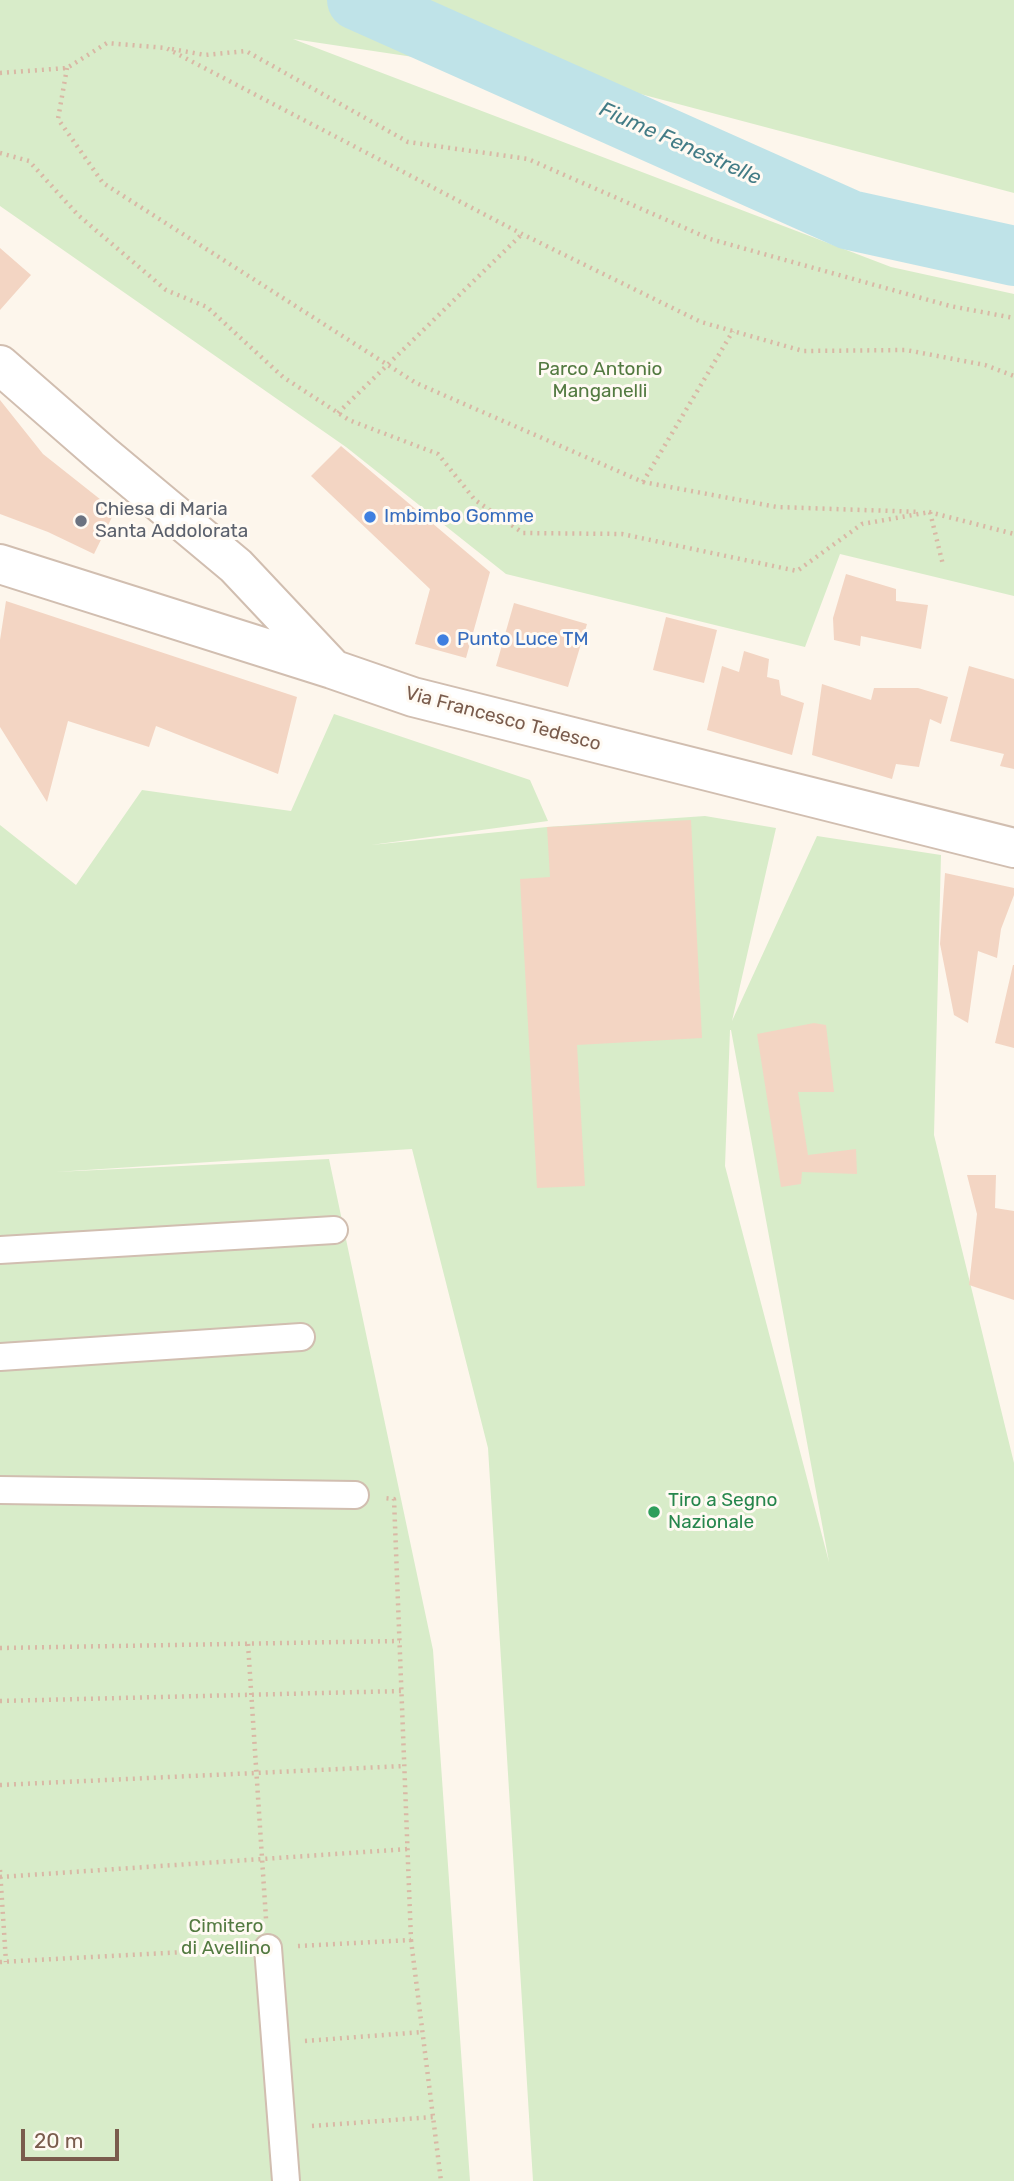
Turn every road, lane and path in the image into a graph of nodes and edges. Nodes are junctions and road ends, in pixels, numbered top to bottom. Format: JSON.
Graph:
{"nodes":[{"id":1,"x":166,"y":48,"type":"junction"},
{"id":2,"x":67,"y":68,"type":"junction"},
{"id":3,"x":0,"y":73,"type":"edge"},
{"id":4,"x":0,"y":153,"type":"edge"},
{"id":5,"x":522,"y":234,"type":"junction"},
{"id":6,"x":1014,"y":318,"type":"edge"},
{"id":7,"x":733,"y":331,"type":"junction"},
{"id":8,"x":0,"y":365,"type":"edge"},
{"id":9,"x":388,"y":366,"type":"junction"},
{"id":10,"x":1014,"y":376,"type":"edge"},
{"id":11,"x":338,"y":413,"type":"junction"},
{"id":12,"x":643,"y":482,"type":"junction"},
{"id":13,"x":930,"y":512,"type":"junction"},
{"id":14,"x":1014,"y":534,"type":"edge"},
{"id":15,"x":0,"y":564,"type":"edge"},
{"id":16,"x":943,"y":565,"type":"dead end"},
{"id":17,"x":332,"y":669,"type":"junction"},
{"id":18,"x":1014,"y":848,"type":"edge"},
{"id":19,"x":334,"y":1230,"type":"dead end"},
{"id":20,"x":0,"y":1250,"type":"edge"},
{"id":21,"x":301,"y":1337,"type":"dead end"},
{"id":22,"x":0,"y":1357,"type":"edge"},
{"id":23,"x":0,"y":1490,"type":"edge"},
{"id":24,"x":355,"y":1495,"type":"joint"},
{"id":25,"x":400,"y":1641,"type":"junction"},
{"id":26,"x":248,"y":1644,"type":"junction"},
{"id":27,"x":0,"y":1648,"type":"edge"},
{"id":28,"x":401,"y":1691,"type":"junction"},
{"id":29,"x":251,"y":1696,"type":"junction"},
{"id":30,"x":0,"y":1701,"type":"edge"},
{"id":31,"x":404,"y":1766,"type":"junction"},
{"id":32,"x":257,"y":1772,"type":"junction"},
{"id":33,"x":0,"y":1785,"type":"edge"},
{"id":34,"x":408,"y":1849,"type":"junction"},
{"id":35,"x":262,"y":1858,"type":"junction"},
{"id":36,"x":0,"y":1870,"type":"edge"},
{"id":37,"x":0,"y":1877,"type":"edge"},
{"id":38,"x":411,"y":1940,"type":"junction"},
{"id":39,"x":268,"y":1948,"type":"junction"},
{"id":40,"x":3,"y":1962,"type":"edge"},
{"id":41,"x":423,"y":2032,"type":"junction"},
{"id":42,"x":275,"y":2043,"type":"junction"},
{"id":43,"x":433,"y":2117,"type":"junction"},
{"id":44,"x":282,"y":2128,"type":"junction"},
{"id":45,"x":286,"y":2181,"type":"edge"},
{"id":46,"x":439,"y":2181,"type":"edge"}],
"edges":[{"from":1,"to":2,"type":"path"},
{"from":1,"to":5,"type":"path"},
{"from":1,"to":6,"type":"path"},
{"from":2,"to":3,"type":"path"},
{"from":2,"to":9,"type":"path"},
{"from":4,"to":11,"type":"path"},
{"from":5,"to":7,"type":"path"},
{"from":5,"to":9,"type":"path"},
{"from":7,"to":10,"type":"path"},
{"from":7,"to":12,"type":"path"},
{"from":8,"to":17,"type":"street"},
{"from":9,"to":11,"type":"path"},
{"from":9,"to":12,"type":"path"},
{"from":11,"to":13,"type":"path"},
{"from":12,"to":13,"type":"path"},
{"from":13,"to":14,"type":"path"},
{"from":13,"to":16,"type":"path"},
{"from":15,"to":17,"type":"street","name":"Via Francesco Tedesco"},
{"from":17,"to":18,"type":"street","name":"Via Francesco Tedesco"},
{"from":19,"to":20,"type":"street"},
{"from":21,"to":22,"type":"street"},
{"from":23,"to":24,"type":"street"},
{"from":24,"to":25,"type":"path"},
{"from":25,"to":26,"type":"path"},
{"from":25,"to":28,"type":"path"},
{"from":26,"to":27,"type":"path"},
{"from":26,"to":29,"type":"path"},
{"from":28,"to":29,"type":"path"},
{"from":28,"to":31,"type":"path"},
{"from":29,"to":30,"type":"path"},
{"from":29,"to":32,"type":"path"},
{"from":31,"to":32,"type":"path"},
{"from":31,"to":34,"type":"path"},
{"from":32,"to":33,"type":"path"},
{"from":32,"to":35,"type":"path"},
{"from":34,"to":35,"type":"path"},
{"from":34,"to":38,"type":"path"},
{"from":35,"to":37,"type":"path"},
{"from":35,"to":39,"type":"path"},
{"from":36,"to":37,"type":"path"},
{"from":37,"to":40,"type":"path"},
{"from":38,"to":39,"type":"path"},
{"from":38,"to":41,"type":"path"},
{"from":39,"to":40,"type":"path"},
{"from":39,"to":42,"type":"street"},
{"from":41,"to":42,"type":"path"},
{"from":41,"to":43,"type":"path"},
{"from":42,"to":44,"type":"street"},
{"from":43,"to":44,"type":"path"},
{"from":43,"to":46,"type":"path"},
{"from":44,"to":45,"type":"street"}]}
